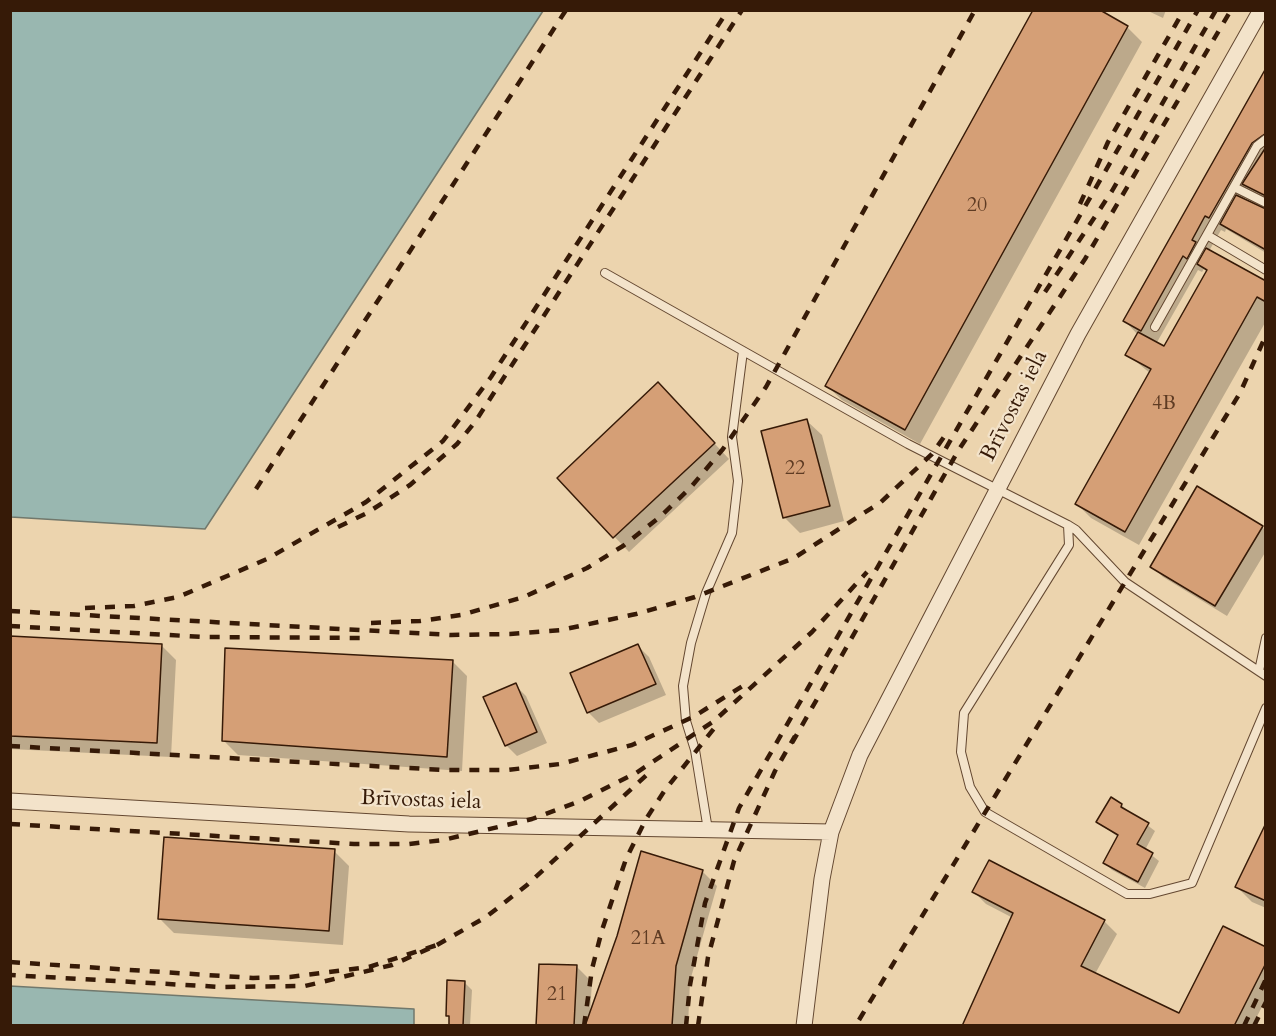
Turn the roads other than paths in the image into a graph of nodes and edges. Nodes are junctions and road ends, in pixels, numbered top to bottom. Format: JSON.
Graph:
{"nodes":[{"id":1,"x":1261,"y":10,"type":"edge"},
{"id":2,"x":1266,"y":139,"type":"edge"},
{"id":3,"x":1234,"y":187,"type":"junction"},
{"id":4,"x":1266,"y":203,"type":"edge"},
{"id":5,"x":1207,"y":236,"type":"junction"},
{"id":6,"x":1266,"y":270,"type":"edge"},
{"id":7,"x":605,"y":273,"type":"dead end"},
{"id":8,"x":1155,"y":327,"type":"dead end"},
{"id":9,"x":743,"y":351,"type":"junction"},
{"id":10,"x":998,"y":488,"type":"junction"},
{"id":11,"x":1068,"y":525,"type":"junction"},
{"id":12,"x":1266,"y":638,"type":"edge"},
{"id":13,"x":1262,"y":674,"type":"edge"},
{"id":14,"x":1266,"y":708,"type":"edge"},
{"id":15,"x":10,"y":801,"type":"edge"},
{"id":16,"x":708,"y":830,"type":"junction"},
{"id":17,"x":831,"y":832,"type":"junction"},
{"id":18,"x":804,"y":1026,"type":"edge"}],
"edges":[{"from":1,"to":10,"type":"street","name":"Brīvostas iela"},
{"from":2,"to":3,"type":"lane"},
{"from":3,"to":4,"type":"lane"},
{"from":3,"to":5,"type":"lane"},
{"from":5,"to":6,"type":"lane"},
{"from":5,"to":8,"type":"lane"},
{"from":7,"to":9,"type":"lane"},
{"from":9,"to":10,"type":"lane"},
{"from":9,"to":16,"type":"lane"},
{"from":10,"to":11,"type":"lane"},
{"from":10,"to":17,"type":"street","name":"Brīvostas iela"},
{"from":11,"to":13,"type":"lane"},
{"from":11,"to":14,"type":"lane"},
{"from":12,"to":13,"type":"lane"},
{"from":15,"to":16,"type":"street","name":"Brīvostas iela"},
{"from":16,"to":17,"type":"street","name":"Brīvostas iela"},
{"from":17,"to":18,"type":"street","name":"Brīvostas iela"}]}
